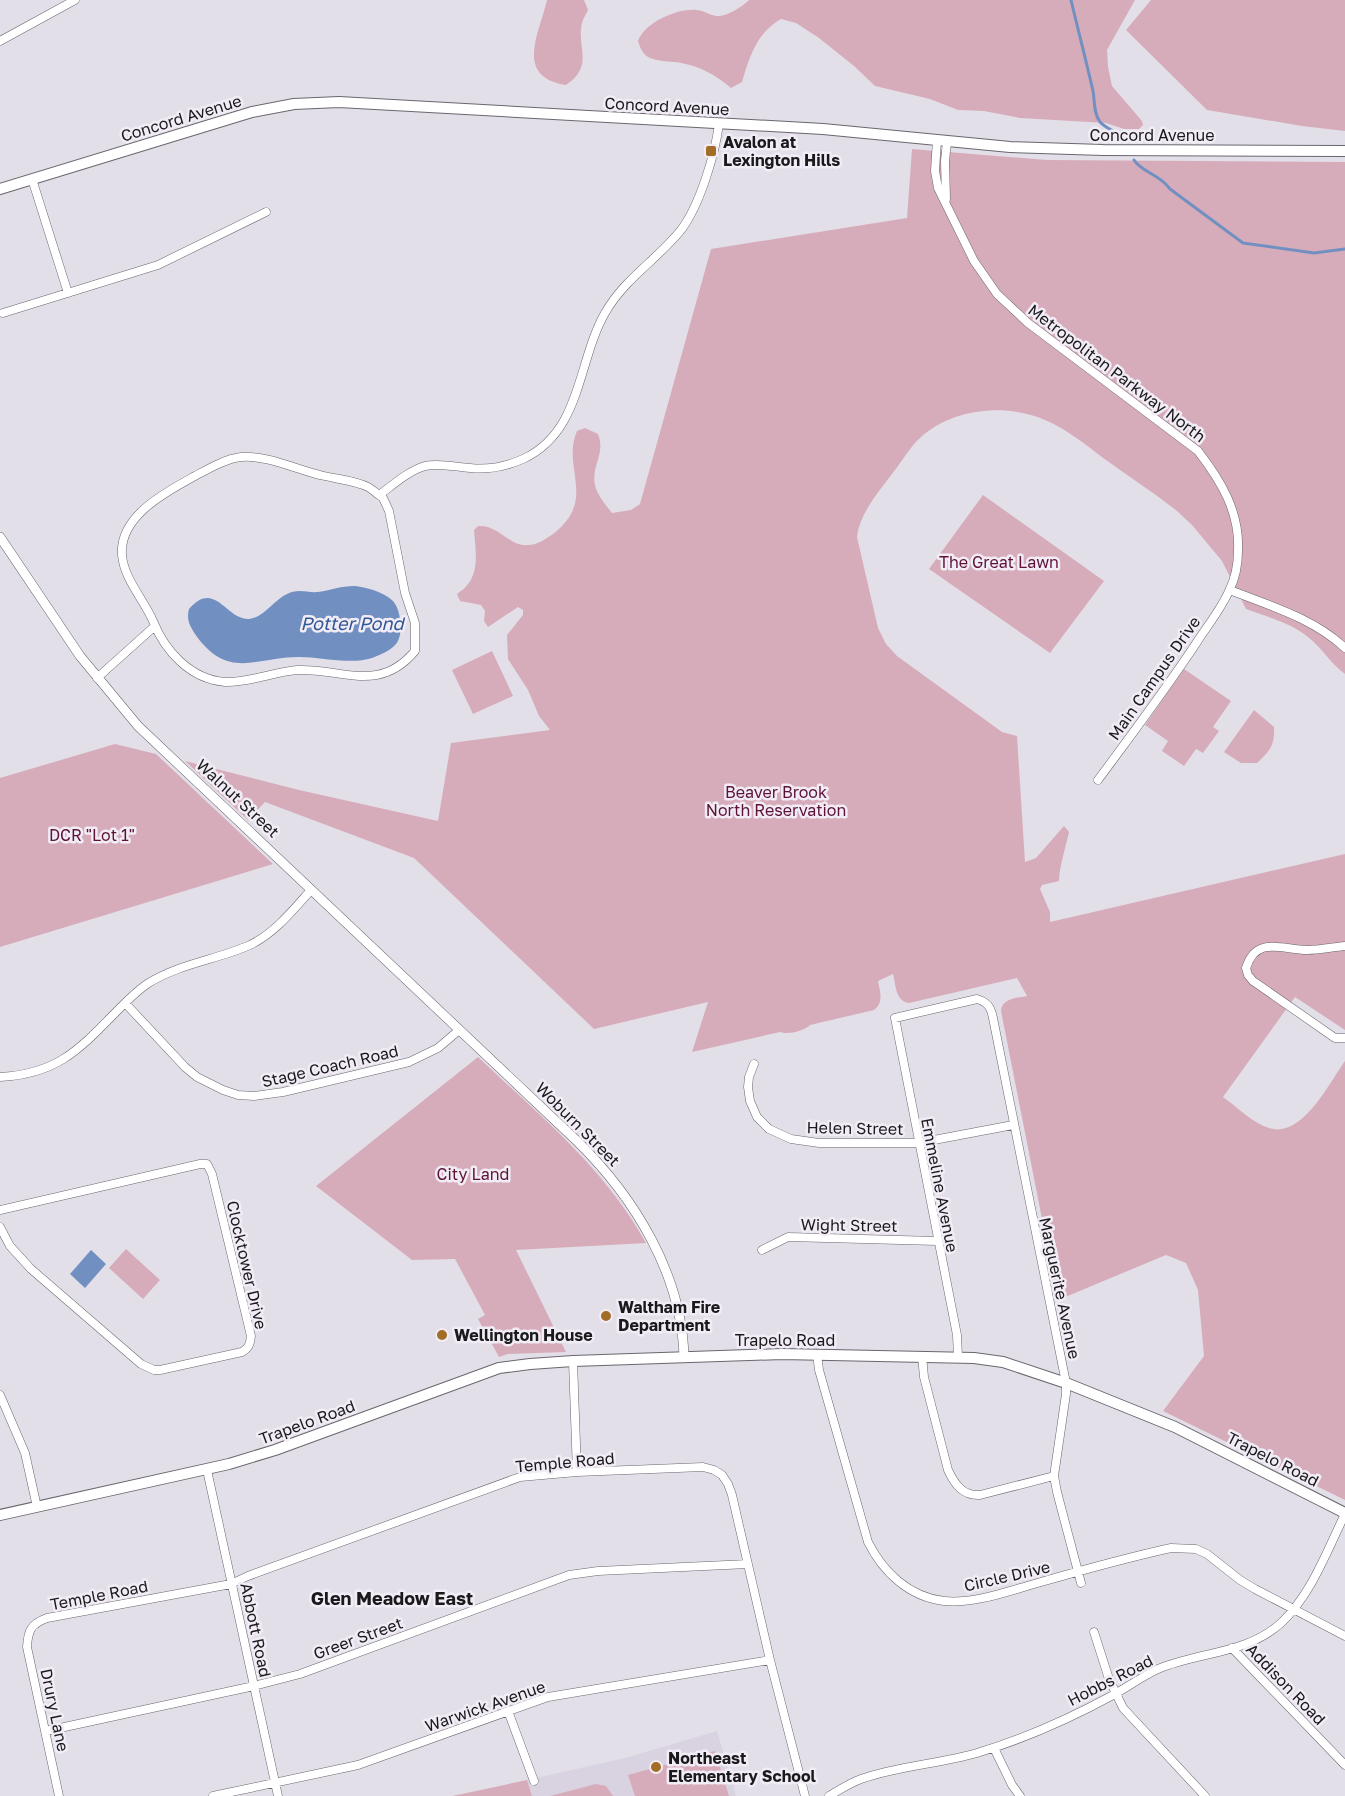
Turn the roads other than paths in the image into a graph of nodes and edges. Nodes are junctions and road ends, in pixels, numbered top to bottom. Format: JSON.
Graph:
{"nodes":[{"id":1,"x":75,"y":0,"type":"edge"},
{"id":2,"x":0,"y":41,"type":"edge"},
{"id":3,"x":719,"y":124,"type":"junction"},
{"id":4,"x":942,"y":141,"type":"junction"},
{"id":5,"x":1345,"y":151,"type":"edge"},
{"id":6,"x":33,"y":179,"type":"junction"},
{"id":7,"x":0,"y":189,"type":"edge"},
{"id":8,"x":266,"y":212,"type":"dead end"},
{"id":9,"x":68,"y":293,"type":"junction"},
{"id":10,"x":3,"y":313,"type":"dead end"},
{"id":11,"x":379,"y":495,"type":"junction"},
{"id":12,"x":0,"y":537,"type":"edge"},
{"id":13,"x":1230,"y":590,"type":"junction"},
{"id":14,"x":155,"y":626,"type":"junction"},
{"id":15,"x":1345,"y":648,"type":"edge"},
{"id":16,"x":97,"y":678,"type":"junction"},
{"id":17,"x":1098,"y":780,"type":"dead end"},
{"id":18,"x":311,"y":890,"type":"junction"},
{"id":19,"x":1345,"y":946,"type":"edge"},
{"id":20,"x":984,"y":1001,"type":"joint"},
{"id":21,"x":125,"y":1003,"type":"junction"},
{"id":22,"x":458,"y":1031,"type":"junction"},
{"id":23,"x":1345,"y":1038,"type":"edge"},
{"id":24,"x":485,"y":1055,"type":"joint"},
{"id":25,"x":754,"y":1064,"type":"dead end"},
{"id":26,"x":0,"y":1077,"type":"edge"},
{"id":27,"x":1013,"y":1125,"type":"junction"},
{"id":28,"x":918,"y":1143,"type":"junction"},
{"id":29,"x":0,"y":1210,"type":"edge"},
{"id":30,"x":0,"y":1227,"type":"edge"},
{"id":31,"x":937,"y":1241,"type":"junction"},
{"id":32,"x":762,"y":1250,"type":"dead end"},
{"id":33,"x":818,"y":1354,"type":"junction"},
{"id":34,"x":922,"y":1356,"type":"junction"},
{"id":35,"x":684,"y":1357,"type":"junction"},
{"id":36,"x":958,"y":1357,"type":"junction"},
{"id":37,"x":573,"y":1361,"type":"junction"},
{"id":38,"x":1066,"y":1383,"type":"junction"},
{"id":39,"x":0,"y":1396,"type":"edge"},
{"id":40,"x":207,"y":1470,"type":"junction"},
{"id":41,"x":577,"y":1472,"type":"junction"},
{"id":42,"x":1054,"y":1476,"type":"junction"},
{"id":43,"x":37,"y":1507,"type":"junction"},
{"id":44,"x":1345,"y":1513,"type":"edge"},
{"id":45,"x":0,"y":1515,"type":"edge"},
{"id":46,"x":748,"y":1564,"type":"junction"},
{"id":47,"x":1077,"y":1572,"type":"junction"},
{"id":48,"x":1081,"y":1583,"type":"dead end"},
{"id":49,"x":231,"y":1584,"type":"junction"},
{"id":50,"x":1294,"y":1610,"type":"junction"},
{"id":51,"x":30,"y":1629,"type":"joint"},
{"id":52,"x":1094,"y":1632,"type":"dead end"},
{"id":53,"x":1345,"y":1636,"type":"edge"},
{"id":54,"x":1232,"y":1648,"type":"junction"},
{"id":55,"x":770,"y":1660,"type":"junction"},
{"id":56,"x":254,"y":1686,"type":"junction"},
{"id":57,"x":1115,"y":1694,"type":"junction"},
{"id":58,"x":508,"y":1711,"type":"junction"},
{"id":59,"x":46,"y":1731,"type":"junction"},
{"id":60,"x":994,"y":1748,"type":"junction"},
{"id":61,"x":1345,"y":1766,"type":"edge"},
{"id":62,"x":534,"y":1781,"type":"dead end"},
{"id":63,"x":275,"y":1783,"type":"junction"},
{"id":64,"x":60,"y":1796,"type":"edge"},
{"id":65,"x":213,"y":1796,"type":"edge"},
{"id":66,"x":278,"y":1796,"type":"edge"},
{"id":67,"x":805,"y":1796,"type":"edge"},
{"id":68,"x":829,"y":1796,"type":"edge"},
{"id":69,"x":1020,"y":1796,"type":"edge"},
{"id":70,"x":1205,"y":1796,"type":"edge"}],
"edges":[{"from":1,"to":2,"type":"street"},
{"from":3,"to":4,"type":"main road","name":"Concord Avenue"},
{"from":3,"to":6,"type":"main road","name":"Concord Avenue"},
{"from":3,"to":11,"type":"street"},
{"from":4,"to":5,"type":"main road","name":"Concord Avenue"},
{"from":4,"to":13,"type":"street","name":"Metropolitan Parkway North"},
{"from":6,"to":7,"type":"main road","name":"Concord Avenue"},
{"from":6,"to":9,"type":"street"},
{"from":8,"to":9,"type":"street"},
{"from":9,"to":10,"type":"street"},
{"from":11,"to":14,"type":"street"},
{"from":11,"to":14,"type":"street"},
{"from":12,"to":16,"type":"street","name":"Walnut Street"},
{"from":13,"to":15,"type":"street"},
{"from":13,"to":17,"type":"street","name":"Main Campus Drive"},
{"from":14,"to":16,"type":"street"},
{"from":16,"to":18,"type":"street","name":"Walnut Street"},
{"from":18,"to":21,"type":"street"},
{"from":18,"to":22,"type":"street","name":"Walnut Street"},
{"from":19,"to":23,"type":"street"},
{"from":20,"to":27,"type":"street","name":"Marguerite Avenue"},
{"from":20,"to":28,"type":"street","name":"Emmeline Avenue"},
{"from":21,"to":22,"type":"street","name":"Stage Coach Road"},
{"from":21,"to":26,"type":"street"},
{"from":22,"to":24,"type":"street","name":"Walnut Street"},
{"from":24,"to":35,"type":"street","name":"Woburn Street"},
{"from":25,"to":28,"type":"street","name":"Helen Street"},
{"from":27,"to":28,"type":"street","name":"Helen Street"},
{"from":27,"to":38,"type":"street","name":"Marguerite Avenue"},
{"from":28,"to":31,"type":"street","name":"Emmeline Avenue"},
{"from":29,"to":30,"type":"street","name":"Clocktower Drive"},
{"from":31,"to":32,"type":"street","name":"Wight Street"},
{"from":31,"to":36,"type":"street","name":"Emmeline Avenue"},
{"from":33,"to":34,"type":"main road","name":"Trapelo Road"},
{"from":33,"to":35,"type":"main road","name":"Trapelo Road"},
{"from":33,"to":47,"type":"street","name":"Circle Drive"},
{"from":34,"to":36,"type":"main road","name":"Trapelo Road"},
{"from":34,"to":42,"type":"street"},
{"from":35,"to":37,"type":"main road","name":"Trapelo Road"},
{"from":36,"to":38,"type":"main road","name":"Trapelo Road"},
{"from":37,"to":40,"type":"main road","name":"Trapelo Road"},
{"from":37,"to":41,"type":"street"},
{"from":38,"to":42,"type":"street","name":"Marguerite Avenue"},
{"from":38,"to":44,"type":"main road","name":"Trapelo Road"},
{"from":39,"to":43,"type":"street"},
{"from":40,"to":43,"type":"main road","name":"Trapelo Road"},
{"from":40,"to":49,"type":"street","name":"Abbott Road"},
{"from":41,"to":46,"type":"street","name":"Temple Road"},
{"from":41,"to":49,"type":"street","name":"Temple Road"},
{"from":42,"to":47,"type":"street","name":"Marguerite Avenue"},
{"from":43,"to":45,"type":"main road","name":"Trapelo Road"},
{"from":44,"to":50,"type":"street","name":"Hobbs Road"},
{"from":46,"to":55,"type":"street","name":"Temple Road"},
{"from":46,"to":56,"type":"street","name":"Greer Street"},
{"from":47,"to":48,"type":"street","name":"Marguerite Avenue"},
{"from":47,"to":50,"type":"street","name":"Circle Drive"},
{"from":49,"to":51,"type":"street","name":"Temple Road"},
{"from":49,"to":56,"type":"street","name":"Abbott Road"},
{"from":50,"to":53,"type":"street","name":"Circle Drive"},
{"from":50,"to":54,"type":"street","name":"Hobbs Road"},
{"from":51,"to":59,"type":"street","name":"Drury Lane"},
{"from":52,"to":57,"type":"street"},
{"from":54,"to":57,"type":"street","name":"Hobbs Road"},
{"from":54,"to":61,"type":"street","name":"Addison Road"},
{"from":55,"to":58,"type":"street","name":"Warwick Avenue"},
{"from":55,"to":67,"type":"street","name":"Temple Road"},
{"from":56,"to":59,"type":"street","name":"Greer Street"},
{"from":56,"to":63,"type":"street","name":"Abbott Road"},
{"from":57,"to":60,"type":"street","name":"Hobbs Road"},
{"from":57,"to":70,"type":"street"},
{"from":58,"to":62,"type":"street"},
{"from":58,"to":63,"type":"street","name":"Warwick Avenue"},
{"from":59,"to":64,"type":"street","name":"Drury Lane"},
{"from":60,"to":68,"type":"street","name":"Hobbs Road"},
{"from":60,"to":69,"type":"street"},
{"from":63,"to":65,"type":"street","name":"Warwick Avenue"},
{"from":63,"to":66,"type":"street","name":"Abbott Road"}]}
